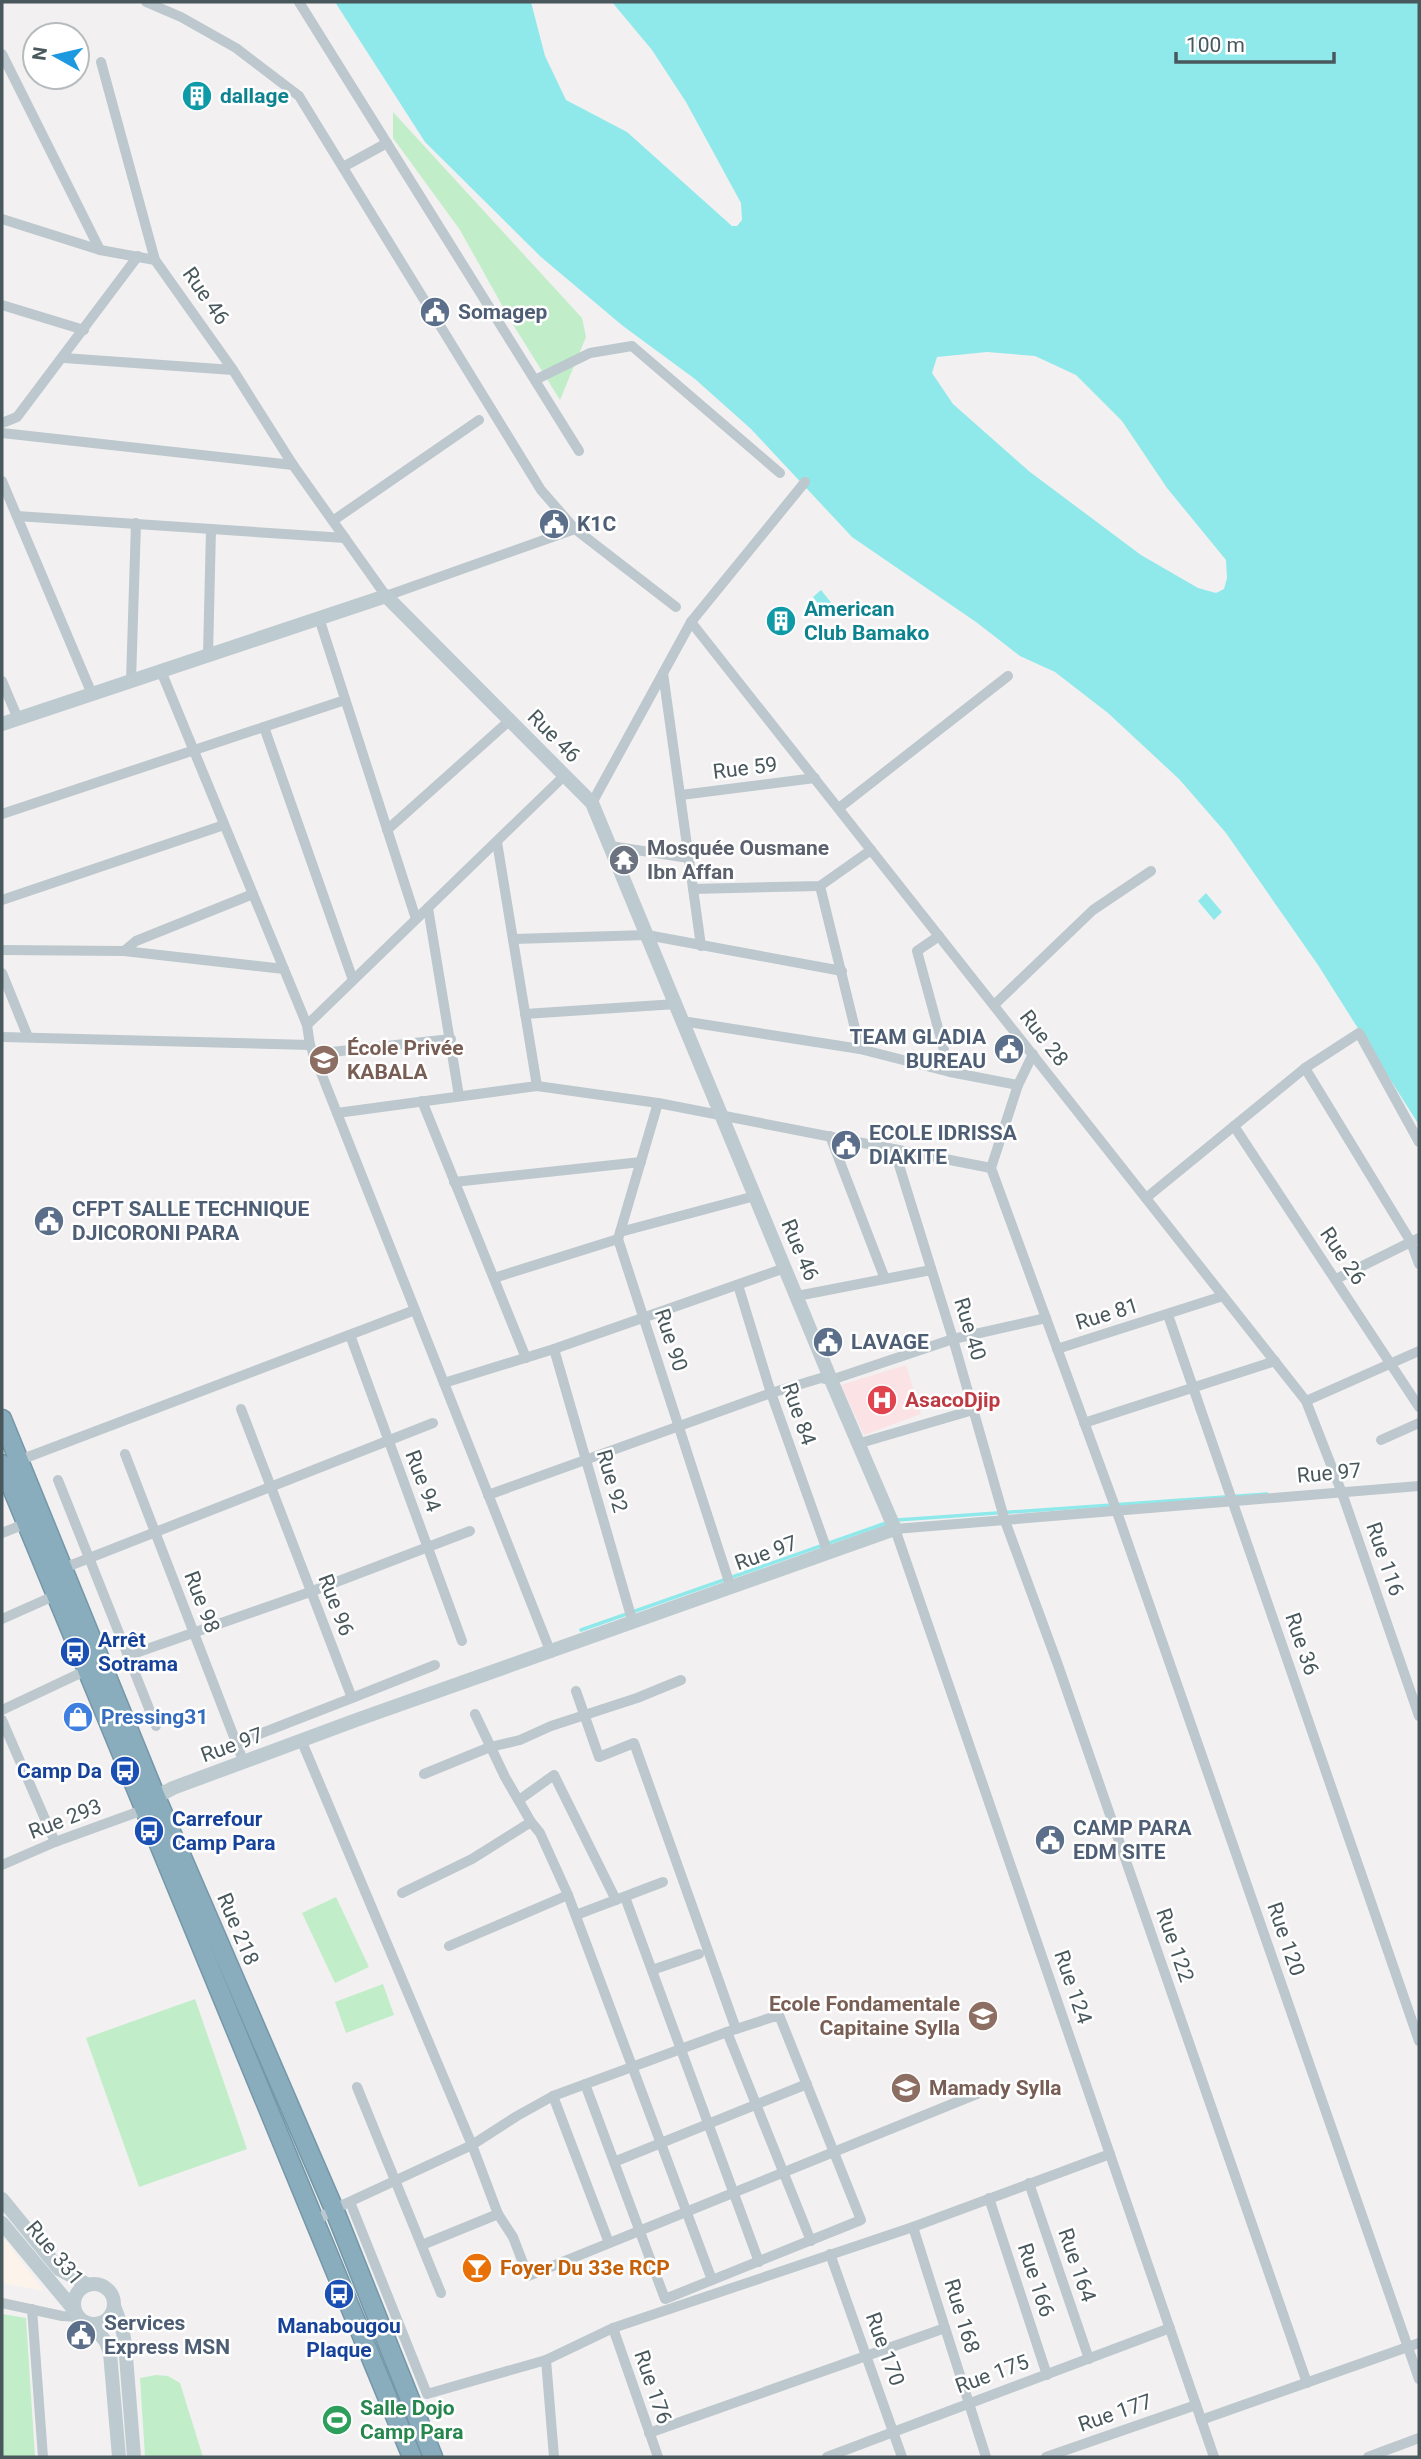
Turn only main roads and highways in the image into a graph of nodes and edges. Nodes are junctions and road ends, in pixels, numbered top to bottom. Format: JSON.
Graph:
{"nodes":[{"id":1,"x":2,"y":1419,"type":"edge"},
{"id":2,"x":11,"y":1462,"type":"edge"},
{"id":3,"x":412,"y":2457,"type":"edge"},
{"id":4,"x":433,"y":2457,"type":"edge"}],
"edges":[{"from":1,"to":2,"type":"highway","name":"Rue 218"},
{"from":2,"to":3,"type":"highway","name":"Rue 218"},
{"from":2,"to":4,"type":"highway","name":"Rue 218"}]}
